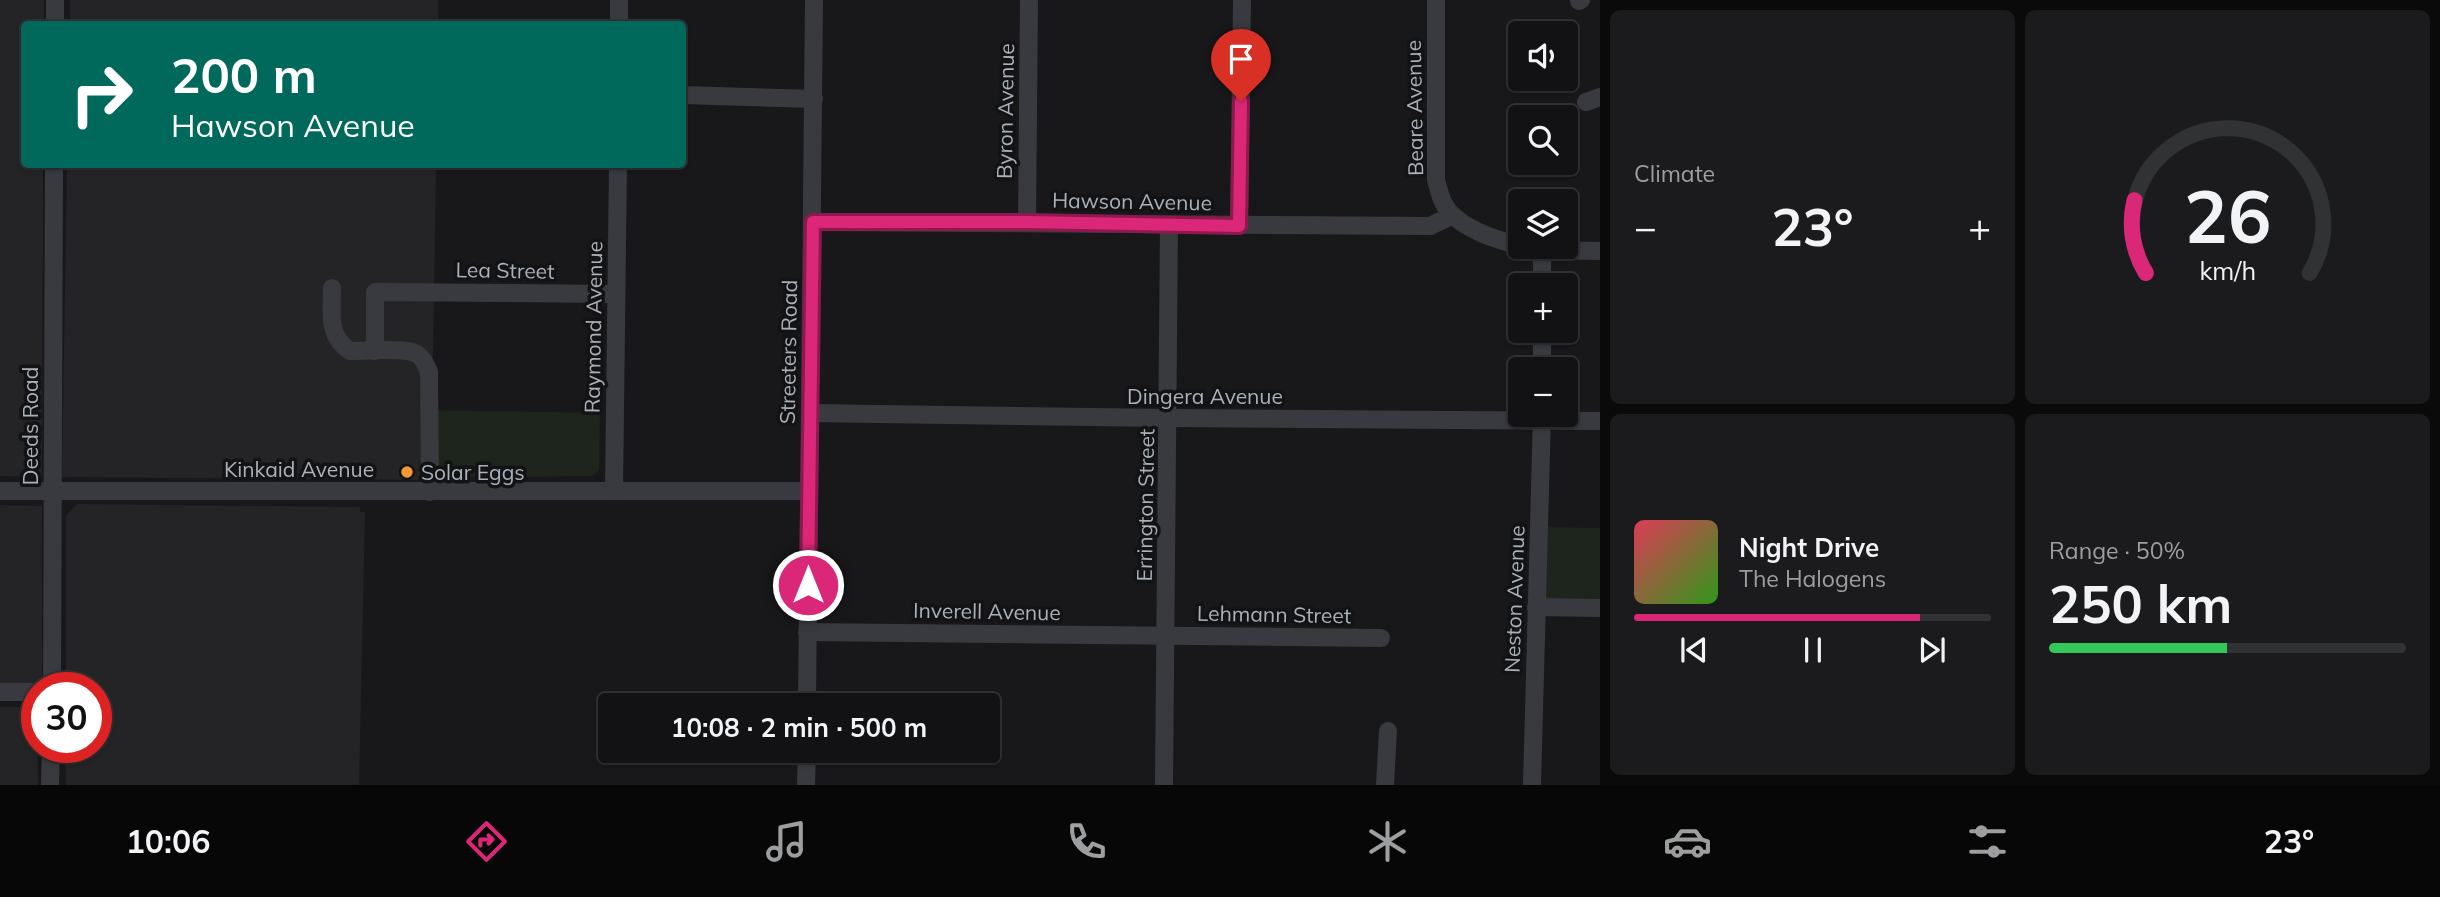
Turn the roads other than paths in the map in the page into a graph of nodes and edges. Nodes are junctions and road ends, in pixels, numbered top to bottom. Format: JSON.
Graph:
{"nodes":[{"id":1,"x":55,"y":0,"type":"edge"},
{"id":2,"x":619,"y":0,"type":"edge"},
{"id":3,"x":814,"y":0,"type":"edge"},
{"id":4,"x":1029,"y":0,"type":"edge"},
{"id":5,"x":1242,"y":0,"type":"edge"},
{"id":6,"x":1436,"y":0,"type":"edge"},
{"id":7,"x":55,"y":21,"type":"edge"},
{"id":8,"x":619,"y":21,"type":"edge"},
{"id":9,"x":686,"y":95,"type":"edge"},
{"id":10,"x":814,"y":99,"type":"junction"},
{"id":11,"x":54,"y":168,"type":"edge"},
{"id":12,"x":618,"y":168,"type":"edge"},
{"id":13,"x":1449,"y":212,"type":"junction"},
{"id":14,"x":813,"y":222,"type":"junction"},
{"id":15,"x":1027,"y":222,"type":"junction"},
{"id":16,"x":1169,"y":225,"type":"junction"},
{"id":17,"x":1239,"y":226,"type":"junction"},
{"id":18,"x":1508,"y":242,"type":"edge"},
{"id":19,"x":1578,"y":250,"type":"edge"},
{"id":20,"x":1600,"y":251,"type":"edge"},
{"id":21,"x":332,"y":288,"type":"dead end"},
{"id":22,"x":616,"y":294,"type":"junction"},
{"id":23,"x":375,"y":351,"type":"junction"},
{"id":24,"x":810,"y":413,"type":"junction"},
{"id":25,"x":1508,"y":417,"type":"edge"},
{"id":26,"x":1168,"y":418,"type":"junction"},
{"id":27,"x":1578,"y":419,"type":"edge"},
{"id":28,"x":1600,"y":421,"type":"edge"},
{"id":29,"x":1542,"y":427,"type":"edge"},
{"id":30,"x":0,"y":491,"type":"edge"},
{"id":31,"x":52,"y":491,"type":"junction"},
{"id":32,"x":614,"y":491,"type":"junction"},
{"id":33,"x":808,"y":491,"type":"junction"},
{"id":34,"x":430,"y":492,"type":"junction"},
{"id":35,"x":1536,"y":607,"type":"junction"},
{"id":36,"x":1600,"y":608,"type":"edge"},
{"id":37,"x":807,"y":632,"type":"junction"},
{"id":38,"x":1166,"y":636,"type":"junction"},
{"id":39,"x":1381,"y":638,"type":"dead end"},
{"id":40,"x":52,"y":672,"type":"edge"},
{"id":41,"x":0,"y":692,"type":"edge"},
{"id":42,"x":21,"y":692,"type":"edge"},
{"id":43,"x":807,"y":693,"type":"edge"},
{"id":44,"x":1388,"y":732,"type":"dead end"},
{"id":45,"x":51,"y":763,"type":"edge"},
{"id":46,"x":807,"y":763,"type":"edge"},
{"id":47,"x":51,"y":785,"type":"edge"},
{"id":48,"x":806,"y":785,"type":"edge"},
{"id":49,"x":1164,"y":785,"type":"edge"},
{"id":50,"x":1385,"y":785,"type":"edge"},
{"id":51,"x":1532,"y":785,"type":"edge"}],
"edges":[{"from":1,"to":7,"type":"street"},
{"from":2,"to":8,"type":"street"},
{"from":3,"to":10,"type":"street","name":"Streeters Road"},
{"from":4,"to":15,"type":"street","name":"Byron Avenue"},
{"from":5,"to":17,"type":"street"},
{"from":6,"to":13,"type":"street","name":"Beare Avenue"},
{"from":9,"to":10,"type":"street"},
{"from":10,"to":14,"type":"street","name":"Streeters Road"},
{"from":11,"to":31,"type":"street","name":"Deeds Road"},
{"from":12,"to":22,"type":"street","name":"Raymond Avenue"},
{"from":13,"to":17,"type":"street","name":"Hawson Avenue"},
{"from":13,"to":18,"type":"street"},
{"from":14,"to":15,"type":"street","name":"Hawson Avenue"},
{"from":14,"to":24,"type":"street","name":"Streeters Road"},
{"from":15,"to":16,"type":"street","name":"Hawson Avenue"},
{"from":16,"to":17,"type":"street","name":"Hawson Avenue"},
{"from":16,"to":26,"type":"street","name":"Errington Street"},
{"from":19,"to":20,"type":"street"},
{"from":21,"to":23,"type":"street"},
{"from":22,"to":23,"type":"street","name":"Lea Street"},
{"from":22,"to":32,"type":"street","name":"Raymond Avenue"},
{"from":23,"to":34,"type":"street"},
{"from":24,"to":26,"type":"street","name":"Dingera Avenue"},
{"from":24,"to":33,"type":"street","name":"Streeters Road"},
{"from":25,"to":26,"type":"street","name":"Dingera Avenue"},
{"from":26,"to":38,"type":"street","name":"Errington Street"},
{"from":27,"to":28,"type":"street","name":"Dingera Avenue"},
{"from":29,"to":35,"type":"street","name":"Neston Avenue"},
{"from":30,"to":31,"type":"street","name":"Kinkaid Avenue"},
{"from":31,"to":34,"type":"street","name":"Kinkaid Avenue"},
{"from":31,"to":40,"type":"street","name":"Deeds Road"},
{"from":32,"to":33,"type":"street","name":"Kinkaid Avenue"},
{"from":32,"to":34,"type":"street","name":"Kinkaid Avenue"},
{"from":33,"to":37,"type":"street","name":"Streeters Road"},
{"from":35,"to":36,"type":"street"},
{"from":35,"to":51,"type":"street","name":"Neston Avenue"},
{"from":37,"to":38,"type":"street","name":"Inverell Avenue"},
{"from":37,"to":43,"type":"street","name":"Streeters Road"},
{"from":38,"to":39,"type":"street","name":"Lehmann Street"},
{"from":38,"to":49,"type":"street","name":"Errington Street"},
{"from":41,"to":42,"type":"street"},
{"from":44,"to":50,"type":"street"},
{"from":45,"to":47,"type":"street"},
{"from":46,"to":48,"type":"street"}]}
